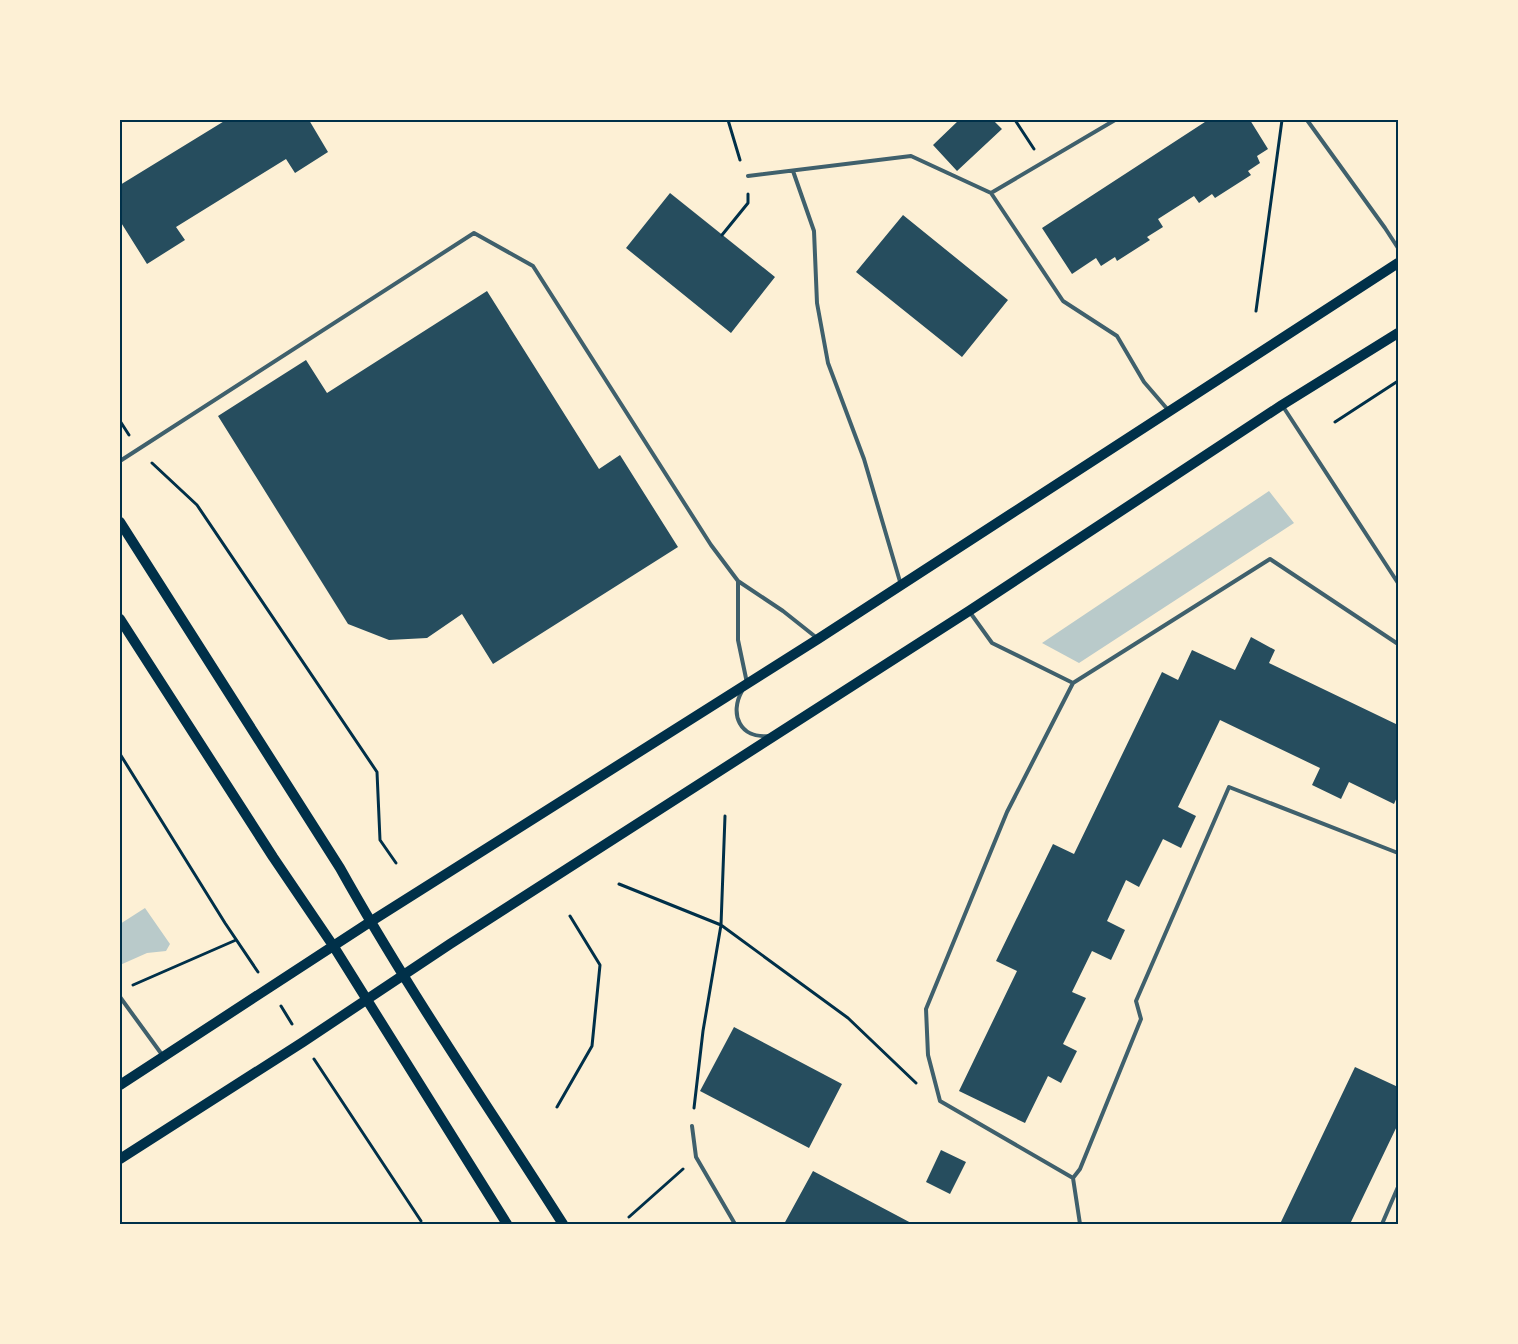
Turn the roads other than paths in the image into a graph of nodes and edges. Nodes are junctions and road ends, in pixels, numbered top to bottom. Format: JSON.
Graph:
{"nodes":[{"id":1,"x":1115,"y":120,"type":"edge"},
{"id":2,"x":1307,"y":120,"type":"edge"},
{"id":3,"x":793,"y":171,"type":"junction"},
{"id":4,"x":748,"y":176,"type":"road end"},
{"id":5,"x":990,"y":193,"type":"junction"},
{"id":6,"x":1398,"y":248,"type":"edge"},
{"id":7,"x":1398,"y":263,"type":"edge"},
{"id":8,"x":1398,"y":333,"type":"edge"},
{"id":9,"x":1282,"y":405,"type":"junction"},
{"id":10,"x":1170,"y":412,"type":"junction"},
{"id":11,"x":120,"y":462,"type":"edge"},
{"id":12,"x":120,"y":522,"type":"edge"},
{"id":13,"x":738,"y":582,"type":"junction"},
{"id":14,"x":1398,"y":583,"type":"edge"},
{"id":15,"x":900,"y":585,"type":"junction"},
{"id":16,"x":969,"y":611,"type":"junction"},
{"id":17,"x":120,"y":620,"type":"edge"},
{"id":18,"x":818,"y":639,"type":"junction"},
{"id":19,"x":1398,"y":644,"type":"edge"},
{"id":20,"x":1073,"y":683,"type":"junction"},
{"id":21,"x":747,"y":684,"type":"junction"},
{"id":22,"x":776,"y":734,"type":"junction"},
{"id":23,"x":1398,"y":853,"type":"edge"},
{"id":24,"x":370,"y":922,"type":"junction"},
{"id":25,"x":334,"y":947,"type":"junction"},
{"id":26,"x":402,"y":975,"type":"junction"},
{"id":27,"x":120,"y":997,"type":"edge"},
{"id":28,"x":366,"y":999,"type":"junction"},
{"id":29,"x":164,"y":1057,"type":"junction"},
{"id":30,"x":120,"y":1085,"type":"edge"},
{"id":31,"x":692,"y":1126,"type":"road end"},
{"id":32,"x":120,"y":1159,"type":"edge"},
{"id":33,"x":1073,"y":1178,"type":"junction"},
{"id":34,"x":1398,"y":1188,"type":"edge"},
{"id":35,"x":507,"y":1224,"type":"edge"},
{"id":36,"x":563,"y":1224,"type":"edge"},
{"id":37,"x":735,"y":1224,"type":"edge"},
{"id":38,"x":1080,"y":1224,"type":"edge"},
{"id":39,"x":1382,"y":1224,"type":"edge"}],
"edges":[{"from":1,"to":5,"type":"lane"},
{"from":2,"to":6,"type":"lane"},
{"from":3,"to":4,"type":"lane"},
{"from":3,"to":5,"type":"lane"},
{"from":3,"to":15,"type":"lane"},
{"from":5,"to":10,"type":"lane"},
{"from":7,"to":10,"type":"main road"},
{"from":8,"to":9,"type":"main road"},
{"from":9,"to":14,"type":"lane"},
{"from":9,"to":16,"type":"main road"},
{"from":10,"to":15,"type":"main road"},
{"from":11,"to":13,"type":"lane"},
{"from":12,"to":24,"type":"main road"},
{"from":13,"to":18,"type":"lane"},
{"from":13,"to":21,"type":"lane"},
{"from":15,"to":18,"type":"main road"},
{"from":16,"to":20,"type":"lane"},
{"from":16,"to":22,"type":"main road"},
{"from":17,"to":25,"type":"main road"},
{"from":18,"to":21,"type":"main road"},
{"from":19,"to":20,"type":"lane"},
{"from":20,"to":33,"type":"lane"},
{"from":21,"to":22,"type":"lane"},
{"from":21,"to":24,"type":"main road"},
{"from":22,"to":26,"type":"main road"},
{"from":23,"to":33,"type":"lane"},
{"from":24,"to":25,"type":"main road"},
{"from":24,"to":26,"type":"main road"},
{"from":25,"to":28,"type":"main road"},
{"from":25,"to":29,"type":"main road"},
{"from":26,"to":28,"type":"main road"},
{"from":26,"to":36,"type":"main road"},
{"from":27,"to":29,"type":"lane"},
{"from":28,"to":32,"type":"main road"},
{"from":28,"to":35,"type":"main road"},
{"from":29,"to":30,"type":"main road"},
{"from":31,"to":37,"type":"lane"},
{"from":33,"to":38,"type":"lane"},
{"from":34,"to":39,"type":"lane"}]}
